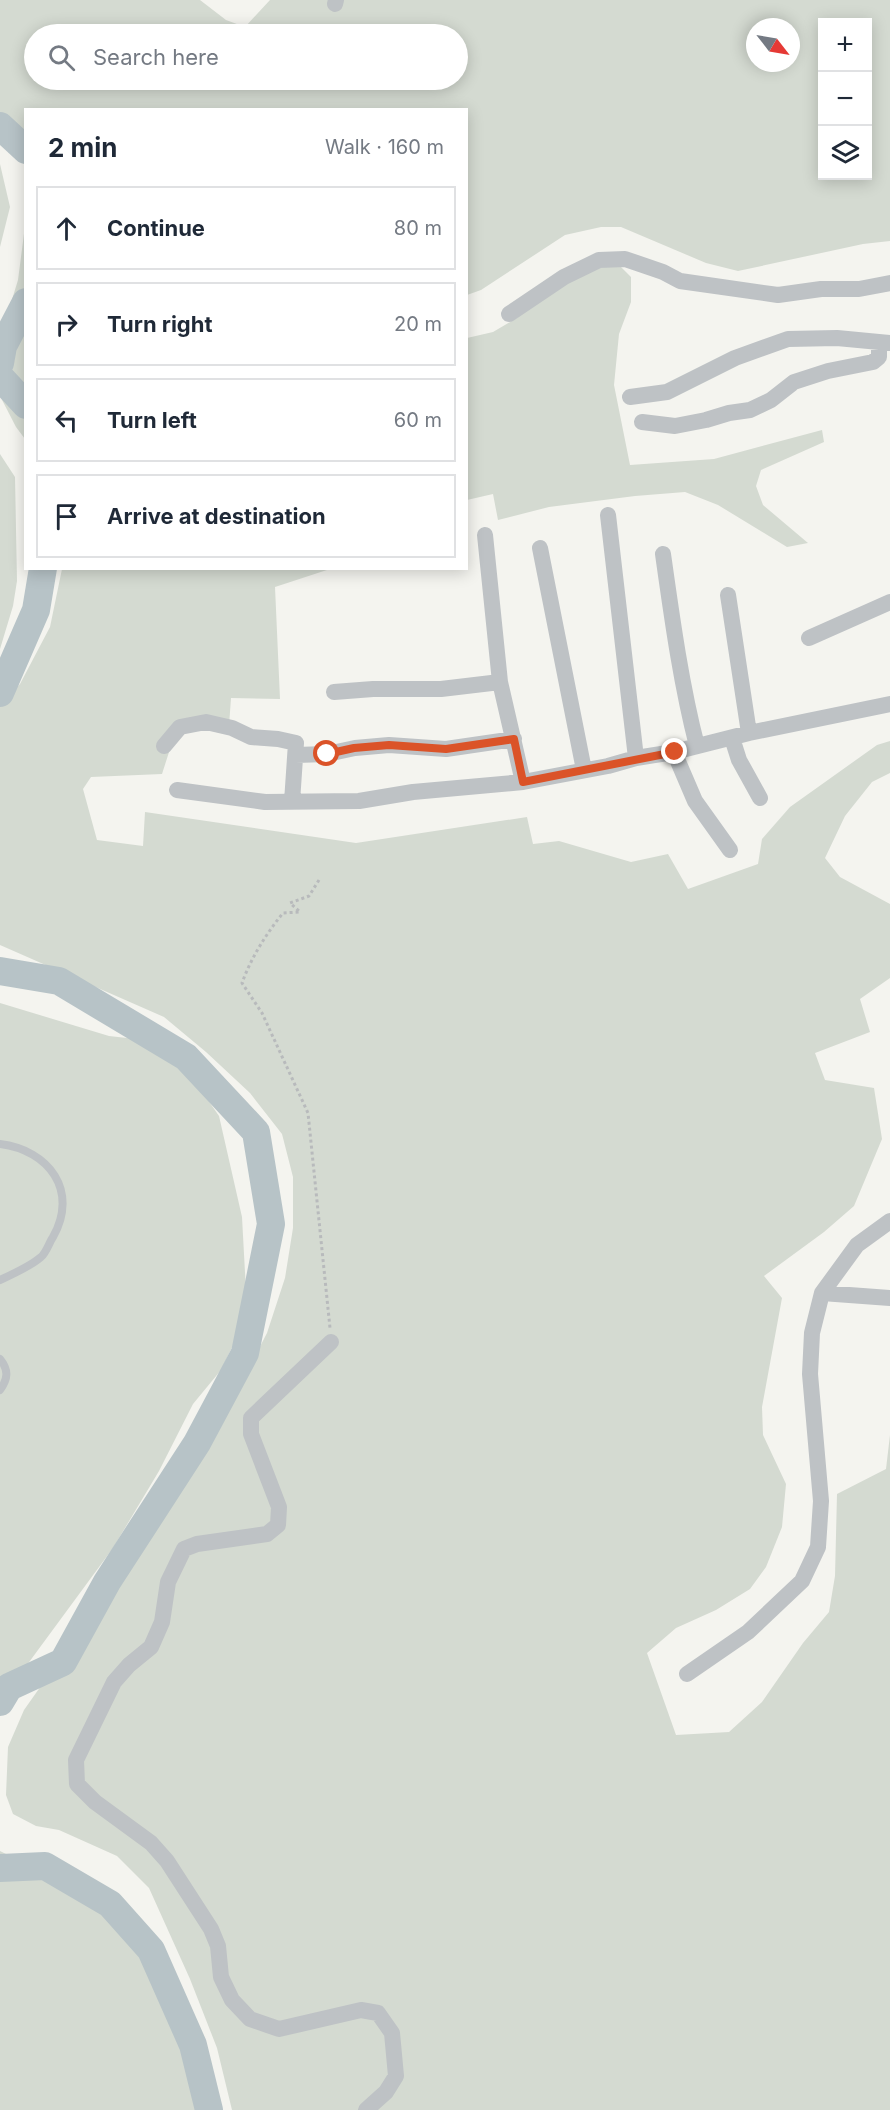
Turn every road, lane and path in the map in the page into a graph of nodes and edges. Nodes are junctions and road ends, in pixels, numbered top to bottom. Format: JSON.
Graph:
{"nodes":[{"id":1,"x":890,"y":283,"type":"edge"},
{"id":2,"x":509,"y":314,"type":"dead end"},
{"id":3,"x":885,"y":342,"type":"edge"},
{"id":4,"x":630,"y":397,"type":"dead end"},
{"id":5,"x":642,"y":422,"type":"dead end"},
{"id":6,"x":608,"y":515,"type":"dead end"},
{"id":7,"x":485,"y":535,"type":"dead end"},
{"id":8,"x":540,"y":548,"type":"dead end"},
{"id":9,"x":663,"y":554,"type":"dead end"},
{"id":10,"x":729,"y":595,"type":"dead end"},
{"id":11,"x":890,"y":602,"type":"edge"},
{"id":12,"x":809,"y":638,"type":"dead end"},
{"id":13,"x":500,"y":682,"type":"junction"},
{"id":14,"x":334,"y":692,"type":"dead end"},
{"id":15,"x":890,"y":704,"type":"edge"},
{"id":16,"x":749,"y":733,"type":"junction"},
{"id":17,"x":732,"y":738,"type":"junction"},
{"id":18,"x":514,"y":739,"type":"junction"},
{"id":19,"x":164,"y":746,"type":"dead end"},
{"id":20,"x":697,"y":746,"type":"junction"},
{"id":21,"x":675,"y":752,"type":"junction"},
{"id":22,"x":296,"y":755,"type":"junction"},
{"id":23,"x":636,"y":758,"type":"junction"},
{"id":24,"x":584,"y":770,"type":"junction"},
{"id":25,"x":523,"y":782,"type":"junction"},
{"id":26,"x":177,"y":790,"type":"dead end"},
{"id":27,"x":760,"y":798,"type":"dead end"},
{"id":28,"x":292,"y":802,"type":"junction"},
{"id":29,"x":730,"y":850,"type":"dead end"},
{"id":30,"x":319,"y":880,"type":"dead end"},
{"id":31,"x":0,"y":1144,"type":"edge"},
{"id":32,"x":890,"y":1221,"type":"edge"},
{"id":33,"x":0,"y":1280,"type":"edge"},
{"id":34,"x":822,"y":1293,"type":"junction"},
{"id":35,"x":890,"y":1298,"type":"edge"},
{"id":36,"x":331,"y":1342,"type":"joint"},
{"id":37,"x":0,"y":1359,"type":"edge"},
{"id":38,"x":0,"y":1390,"type":"edge"},
{"id":39,"x":687,"y":1674,"type":"dead end"},
{"id":40,"x":366,"y":2110,"type":"edge"}],
"edges":[{"from":1,"to":2,"type":"street"},
{"from":3,"to":4,"type":"street"},
{"from":3,"to":5,"type":"street"},
{"from":6,"to":23,"type":"street"},
{"from":7,"to":13,"type":"street"},
{"from":8,"to":24,"type":"street"},
{"from":9,"to":20,"type":"street"},
{"from":10,"to":16,"type":"street"},
{"from":11,"to":12,"type":"street"},
{"from":13,"to":14,"type":"street"},
{"from":13,"to":18,"type":"street"},
{"from":15,"to":16,"type":"street"},
{"from":16,"to":17,"type":"street"},
{"from":17,"to":20,"type":"street"},
{"from":17,"to":27,"type":"street"},
{"from":18,"to":22,"type":"street"},
{"from":18,"to":25,"type":"street"},
{"from":19,"to":22,"type":"street"},
{"from":20,"to":21,"type":"street"},
{"from":21,"to":23,"type":"street"},
{"from":21,"to":29,"type":"street"},
{"from":22,"to":28,"type":"street"},
{"from":23,"to":24,"type":"street"},
{"from":24,"to":25,"type":"street"},
{"from":25,"to":28,"type":"street"},
{"from":26,"to":28,"type":"street"},
{"from":30,"to":36,"type":"path"},
{"from":31,"to":33,"type":"lane"},
{"from":32,"to":34,"type":"street"},
{"from":34,"to":35,"type":"street"},
{"from":34,"to":39,"type":"street"},
{"from":36,"to":40,"type":"street"},
{"from":37,"to":38,"type":"lane"}]}
